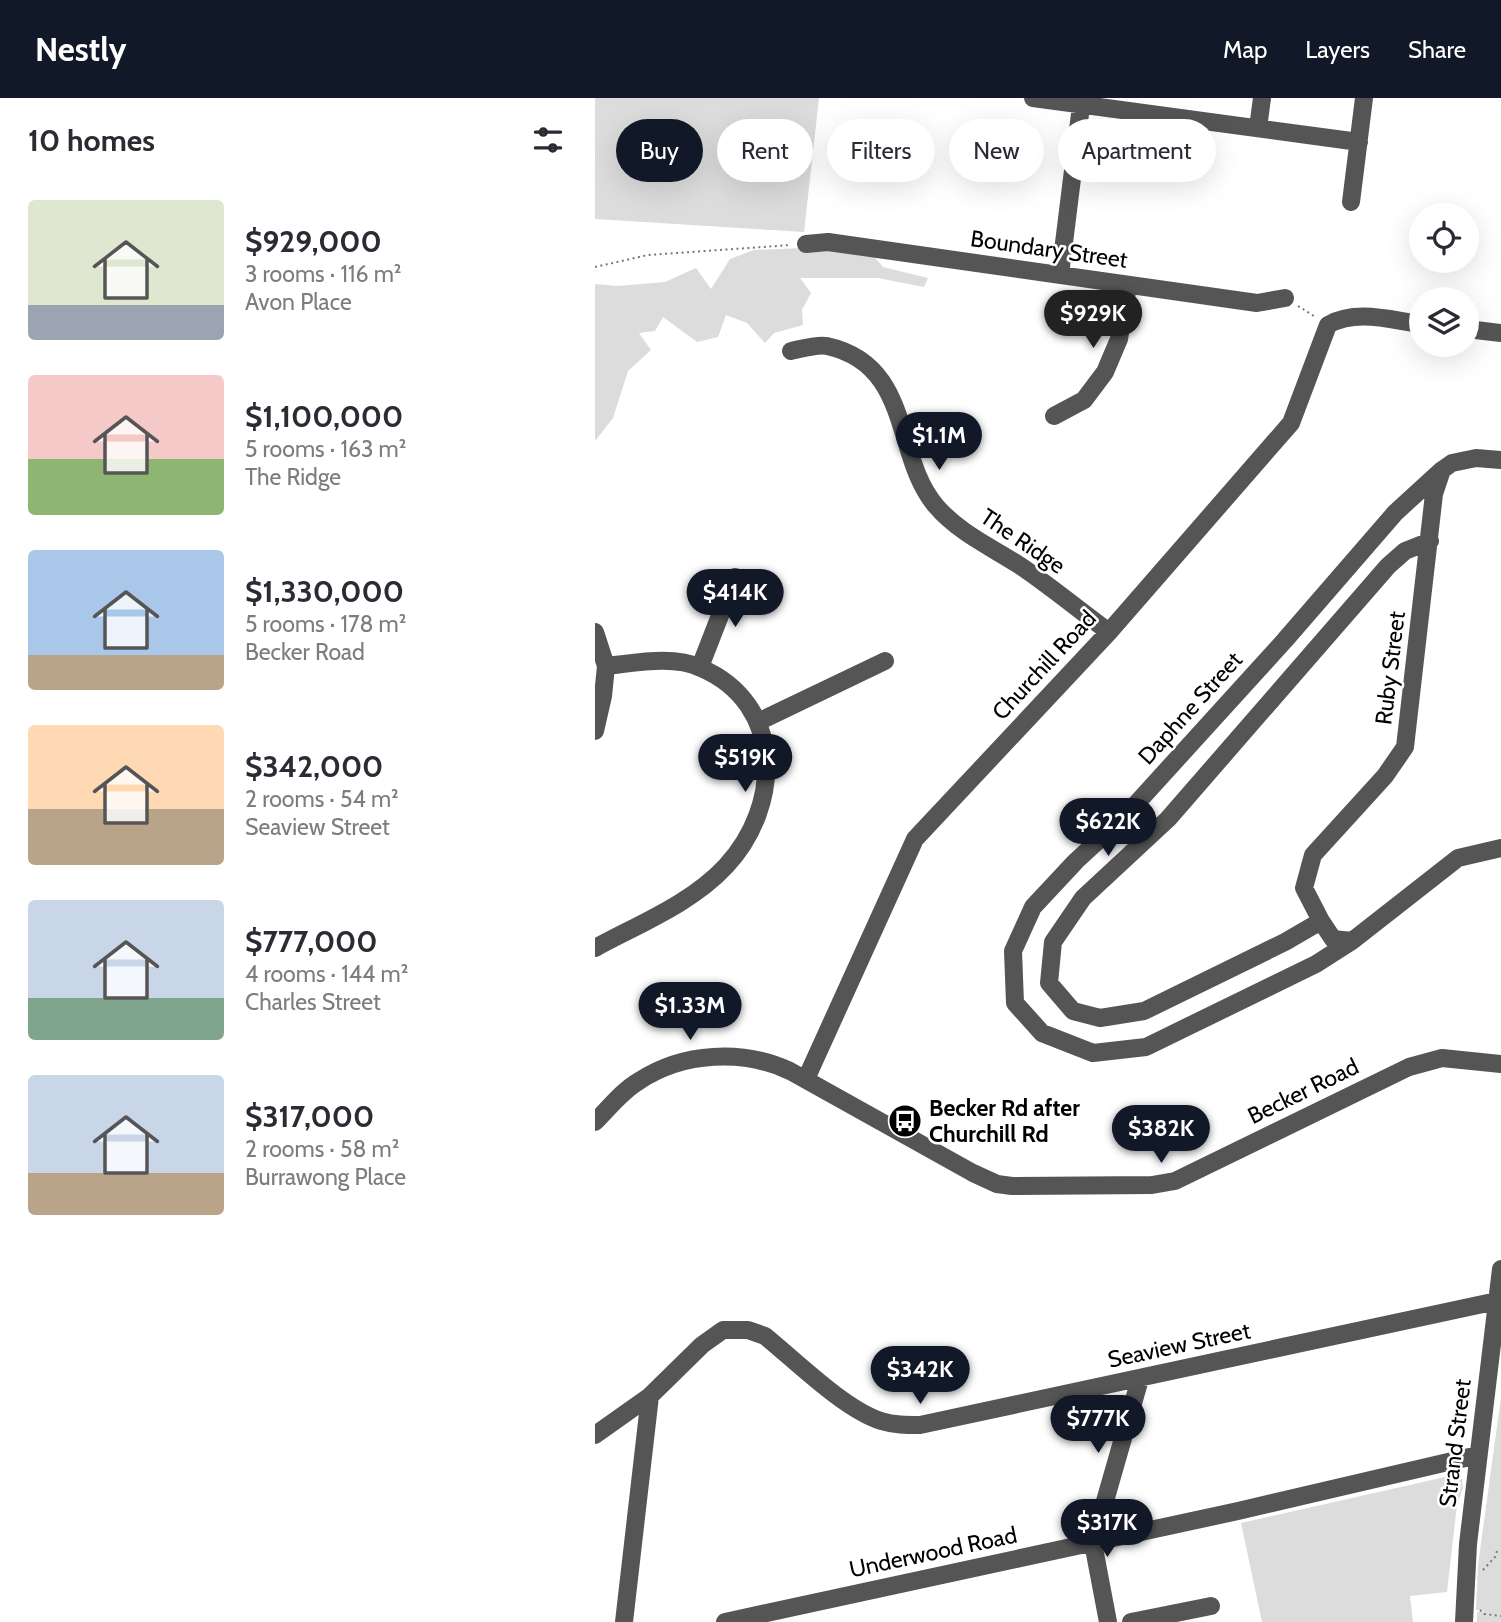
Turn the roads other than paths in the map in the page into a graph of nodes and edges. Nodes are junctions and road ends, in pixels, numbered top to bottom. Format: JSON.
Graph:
{"nodes":[{"id":1,"x":1033,"y":98,"type":"edge"},
{"id":2,"x":1262,"y":98,"type":"edge"},
{"id":3,"x":1364,"y":98,"type":"edge"},
{"id":4,"x":1082,"y":101,"type":"edge"},
{"id":5,"x":1258,"y":128,"type":"junction"},
{"id":6,"x":1359,"y":142,"type":"junction"},
{"id":7,"x":1351,"y":201,"type":"dead end"},
{"id":8,"x":806,"y":244,"type":"road end"},
{"id":9,"x":1061,"y":275,"type":"junction"},
{"id":10,"x":1128,"y":285,"type":"junction"},
{"id":11,"x":1285,"y":298,"type":"road end"},
{"id":12,"x":1409,"y":323,"type":"edge"},
{"id":13,"x":1479,"y":330,"type":"edge"},
{"id":14,"x":1501,"y":333,"type":"edge"},
{"id":15,"x":790,"y":351,"type":"dead end"},
{"id":16,"x":1054,"y":416,"type":"dead end"},
{"id":17,"x":1501,"y":460,"type":"edge"},
{"id":18,"x":1442,"y":470,"type":"junction"},
{"id":19,"x":1430,"y":541,"type":"junction"},
{"id":20,"x":735,"y":577,"type":"dead end"},
{"id":21,"x":595,"y":632,"type":"edge"},
{"id":22,"x":1109,"y":632,"type":"junction"},
{"id":23,"x":885,"y":662,"type":"dead end"},
{"id":24,"x":606,"y":666,"type":"junction"},
{"id":25,"x":700,"y":667,"type":"junction"},
{"id":26,"x":758,"y":722,"type":"junction"},
{"id":27,"x":595,"y":731,"type":"edge"},
{"id":28,"x":1501,"y":848,"type":"edge"},
{"id":29,"x":1321,"y":921,"type":"junction"},
{"id":30,"x":1352,"y":941,"type":"junction"},
{"id":31,"x":595,"y":948,"type":"edge"},
{"id":32,"x":1501,"y":1064,"type":"edge"},
{"id":33,"x":806,"y":1079,"type":"junction"},
{"id":34,"x":595,"y":1122,"type":"edge"},
{"id":35,"x":1501,"y":1269,"type":"edge"},
{"id":36,"x":1497,"y":1301,"type":"junction"},
{"id":37,"x":1140,"y":1379,"type":"junction"},
{"id":38,"x":650,"y":1396,"type":"junction"},
{"id":39,"x":595,"y":1435,"type":"edge"},
{"id":40,"x":1478,"y":1455,"type":"junction"},
{"id":41,"x":1093,"y":1543,"type":"junction"},
{"id":42,"x":1211,"y":1606,"type":"dead end"},
{"id":43,"x":624,"y":1622,"type":"edge"},
{"id":44,"x":725,"y":1622,"type":"edge"},
{"id":45,"x":1108,"y":1622,"type":"edge"},
{"id":46,"x":1131,"y":1622,"type":"edge"},
{"id":47,"x":1464,"y":1622,"type":"edge"}],
"edges":[{"from":1,"to":4,"type":"street"},
{"from":2,"to":5,"type":"street"},
{"from":3,"to":6,"type":"street"},
{"from":4,"to":5,"type":"street"},
{"from":4,"to":9,"type":"street"},
{"from":5,"to":6,"type":"street"},
{"from":6,"to":7,"type":"street"},
{"from":8,"to":9,"type":"street","name":"Boundary Street"},
{"from":9,"to":10,"type":"street","name":"Boundary Street"},
{"from":10,"to":11,"type":"street","name":"Boundary Street"},
{"from":10,"to":16,"type":"street"},
{"from":12,"to":22,"type":"street","name":"Churchill Road"},
{"from":13,"to":14,"type":"street"},
{"from":15,"to":22,"type":"street","name":"The Ridge"},
{"from":17,"to":18,"type":"street","name":"Daphne Street"},
{"from":18,"to":19,"type":"street","name":"Ruby Street"},
{"from":18,"to":30,"type":"street","name":"Daphne Street"},
{"from":19,"to":29,"type":"street","name":"Ruby Street"},
{"from":19,"to":29,"type":"street"},
{"from":20,"to":25,"type":"street"},
{"from":21,"to":24,"type":"street"},
{"from":22,"to":33,"type":"street","name":"Churchill Road"},
{"from":23,"to":26,"type":"street"},
{"from":24,"to":25,"type":"street"},
{"from":24,"to":27,"type":"street"},
{"from":25,"to":26,"type":"street"},
{"from":26,"to":31,"type":"street"},
{"from":28,"to":30,"type":"street","name":"Daphne Street"},
{"from":29,"to":30,"type":"street","name":"Ruby Street"},
{"from":32,"to":33,"type":"street","name":"Becker Road"},
{"from":33,"to":34,"type":"street","name":"Becker Road"},
{"from":35,"to":36,"type":"street","name":"Strand Street"},
{"from":36,"to":37,"type":"street","name":"Seaview Street"},
{"from":36,"to":40,"type":"street","name":"Strand Street"},
{"from":37,"to":38,"type":"street","name":"Seaview Street"},
{"from":37,"to":41,"type":"street"},
{"from":38,"to":39,"type":"street","name":"Seaview Street"},
{"from":38,"to":43,"type":"street"},
{"from":40,"to":41,"type":"street","name":"Underwood Road"},
{"from":40,"to":47,"type":"street","name":"Strand Street"},
{"from":41,"to":44,"type":"street","name":"Underwood Road"},
{"from":41,"to":45,"type":"street"},
{"from":42,"to":46,"type":"street"}]}
